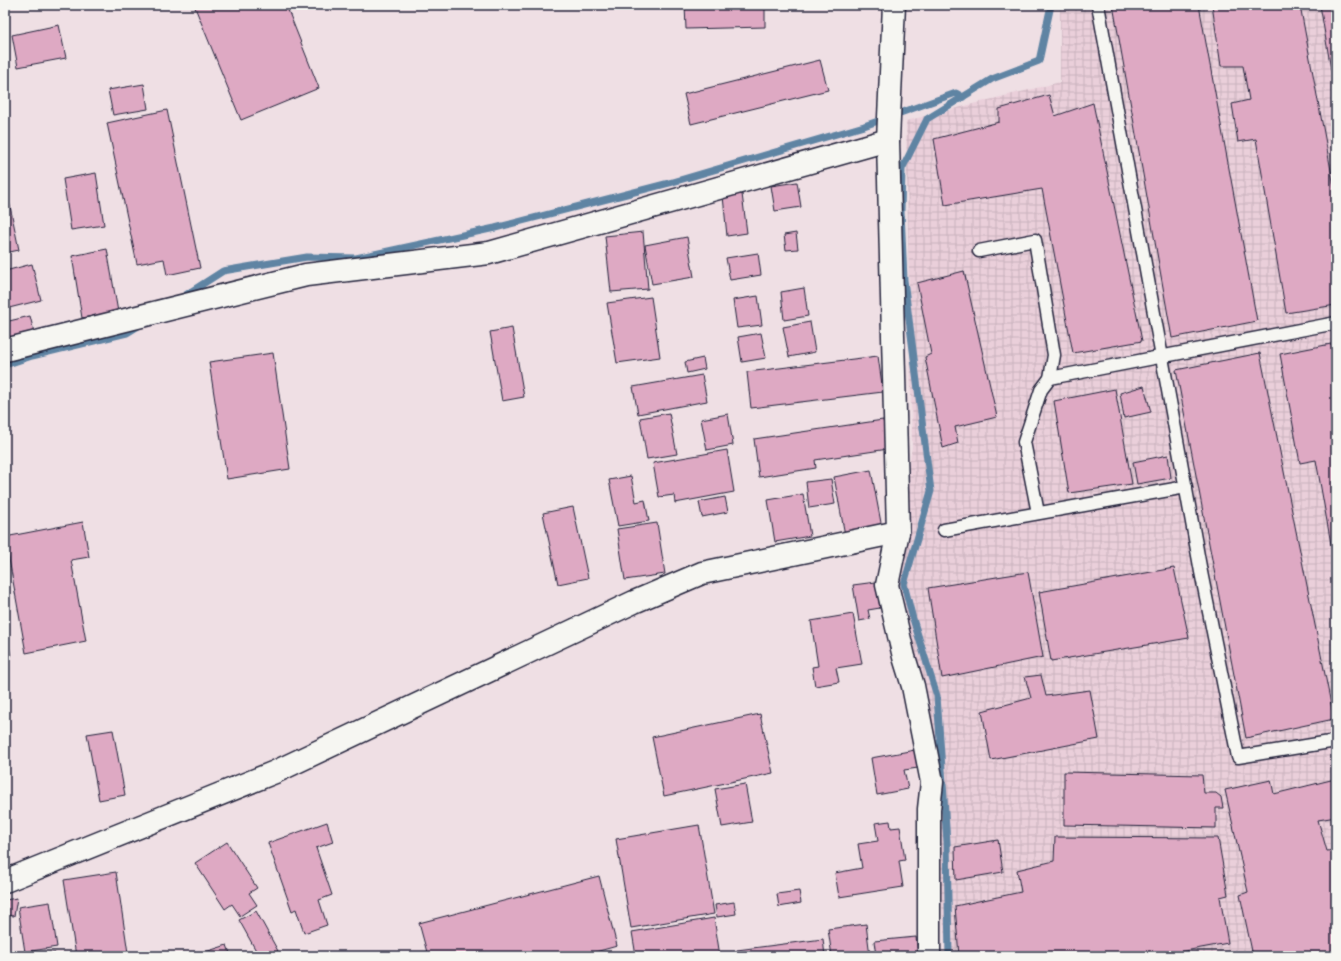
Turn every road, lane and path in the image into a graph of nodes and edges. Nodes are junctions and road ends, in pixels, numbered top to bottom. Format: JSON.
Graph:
{"nodes":[{"id":1,"x":894,"y":5,"type":"edge"},
{"id":2,"x":1098,"y":5,"type":"edge"},
{"id":3,"x":888,"y":140,"type":"junction"},
{"id":4,"x":979,"y":251,"type":"dead end"},
{"id":5,"x":1336,"y":323,"type":"edge"},
{"id":6,"x":5,"y":350,"type":"edge"},
{"id":7,"x":1162,"y":357,"type":"junction"},
{"id":8,"x":1050,"y":378,"type":"junction"},
{"id":9,"x":1186,"y":487,"type":"junction"},
{"id":10,"x":1038,"y":513,"type":"junction"},
{"id":11,"x":944,"y":530,"type":"dead end"},
{"id":12,"x":898,"y":532,"type":"junction"},
{"id":13,"x":1336,"y":741,"type":"edge"},
{"id":14,"x":5,"y":881,"type":"edge"},
{"id":15,"x":929,"y":956,"type":"edge"}],
"edges":[{"from":1,"to":3,"type":"street"},
{"from":2,"to":7,"type":"lane"},
{"from":3,"to":6,"type":"street"},
{"from":3,"to":12,"type":"street"},
{"from":4,"to":8,"type":"lane"},
{"from":5,"to":7,"type":"lane"},
{"from":7,"to":8,"type":"lane"},
{"from":7,"to":9,"type":"lane"},
{"from":8,"to":10,"type":"lane"},
{"from":9,"to":10,"type":"lane"},
{"from":9,"to":13,"type":"lane"},
{"from":10,"to":11,"type":"lane"},
{"from":12,"to":14,"type":"street"},
{"from":12,"to":15,"type":"street"}]}
